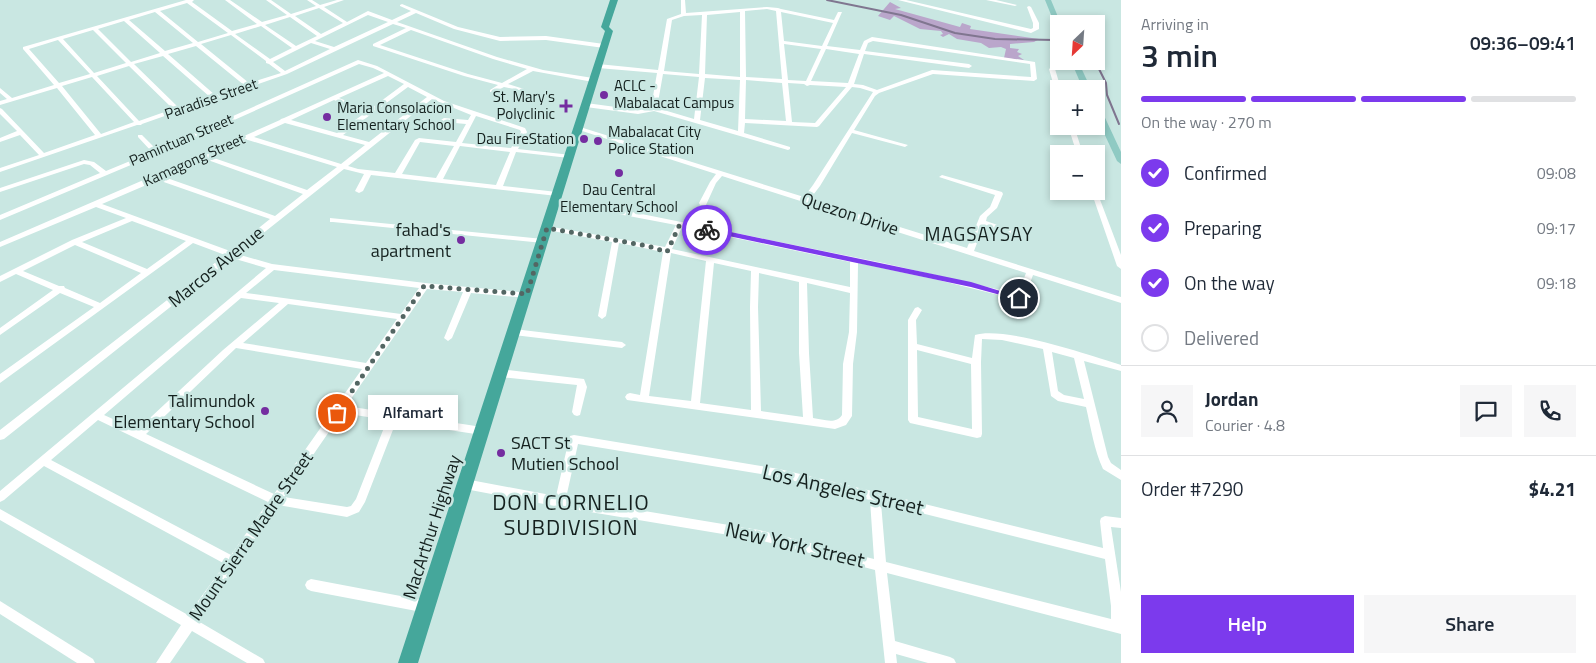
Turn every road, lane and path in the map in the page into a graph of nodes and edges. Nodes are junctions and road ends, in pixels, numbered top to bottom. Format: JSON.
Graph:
{"nodes":[{"id":1,"x":190,"y":0,"type":"edge"},
{"id":2,"x":227,"y":0,"type":"edge"},
{"id":3,"x":268,"y":0,"type":"edge"},
{"id":4,"x":309,"y":0,"type":"edge"},
{"id":5,"x":342,"y":0,"type":"edge"},
{"id":6,"x":614,"y":0,"type":"edge"},
{"id":7,"x":622,"y":0,"type":"edge"},
{"id":8,"x":683,"y":0,"type":"edge"},
{"id":9,"x":690,"y":0,"type":"edge"},
{"id":10,"x":900,"y":0,"type":"edge"},
{"id":11,"x":988,"y":0,"type":"edge"},
{"id":12,"x":1048,"y":0,"type":"edge"},
{"id":13,"x":402,"y":5,"type":"dead end"},
{"id":14,"x":1015,"y":5,"type":"dead end"},
{"id":15,"x":320,"y":7,"type":"junction"},
{"id":16,"x":1029,"y":7,"type":"dead end"},
{"id":17,"x":778,"y":8,"type":"junction"},
{"id":18,"x":156,"y":10,"type":"junction"},
{"id":19,"x":742,"y":10,"type":"junction"},
{"id":20,"x":415,"y":11,"type":"junction"},
{"id":21,"x":840,"y":13,"type":"dead end"},
{"id":22,"x":704,"y":14,"type":"junction"},
{"id":23,"x":291,"y":15,"type":"junction"},
{"id":24,"x":684,"y":15,"type":"junction"},
{"id":25,"x":1054,"y":15,"type":"edge"},
{"id":26,"x":125,"y":19,"type":"junction"},
{"id":27,"x":670,"y":19,"type":"joint"},
{"id":28,"x":391,"y":21,"type":"junction"},
{"id":29,"x":836,"y":22,"type":"junction"},
{"id":30,"x":262,"y":24,"type":"junction"},
{"id":31,"x":347,"y":24,"type":"junction"},
{"id":32,"x":94,"y":28,"type":"junction"},
{"id":33,"x":411,"y":28,"type":"junction"},
{"id":34,"x":609,"y":31,"type":"junction"},
{"id":35,"x":231,"y":34,"type":"junction"},
{"id":36,"x":321,"y":36,"type":"junction"},
{"id":37,"x":59,"y":38,"type":"junction"},
{"id":38,"x":310,"y":42,"type":"junction"},
{"id":39,"x":782,"y":42,"type":"junction"},
{"id":40,"x":197,"y":43,"type":"junction"},
{"id":41,"x":604,"y":46,"type":"junction"},
{"id":42,"x":824,"y":47,"type":"junction"},
{"id":43,"x":334,"y":49,"type":"junction"},
{"id":44,"x":296,"y":50,"type":"junction"},
{"id":45,"x":863,"y":52,"type":"junction"},
{"id":46,"x":958,"y":52,"type":"junction"},
{"id":47,"x":164,"y":53,"type":"junction"},
{"id":48,"x":268,"y":62,"type":"junction"},
{"id":49,"x":129,"y":64,"type":"junction"},
{"id":50,"x":958,"y":64,"type":"junction"},
{"id":51,"x":598,"y":66,"type":"junction"},
{"id":52,"x":969,"y":66,"type":"dead end"},
{"id":53,"x":532,"y":69,"type":"junction"},
{"id":54,"x":285,"y":73,"type":"junction"},
{"id":55,"x":662,"y":73,"type":"junction"},
{"id":56,"x":387,"y":74,"type":"junction"},
{"id":57,"x":92,"y":75,"type":"junction"},
{"id":58,"x":702,"y":76,"type":"junction"},
{"id":59,"x":743,"y":78,"type":"junction"},
{"id":60,"x":593,"y":80,"type":"junction"},
{"id":61,"x":785,"y":82,"type":"junction"},
{"id":62,"x":408,"y":84,"type":"junction"},
{"id":63,"x":807,"y":84,"type":"junction"},
{"id":64,"x":58,"y":85,"type":"junction"},
{"id":65,"x":502,"y":85,"type":"junction"},
{"id":66,"x":249,"y":86,"type":"junction"},
{"id":67,"x":850,"y":86,"type":"junction"},
{"id":68,"x":0,"y":90,"type":"edge"},
{"id":69,"x":522,"y":90,"type":"dead end"},
{"id":70,"x":492,"y":91,"type":"dead end"},
{"id":71,"x":877,"y":92,"type":"junction"},
{"id":72,"x":431,"y":97,"type":"junction"},
{"id":73,"x":215,"y":98,"type":"junction"},
{"id":74,"x":333,"y":98,"type":"junction"},
{"id":75,"x":11,"y":100,"type":"junction"},
{"id":76,"x":0,"y":103,"type":"edge"},
{"id":77,"x":586,"y":105,"type":"junction"},
{"id":78,"x":654,"y":109,"type":"junction"},
{"id":79,"x":0,"y":110,"type":"edge"},
{"id":80,"x":178,"y":110,"type":"junction"},
{"id":81,"x":368,"y":112,"type":"junction"},
{"id":82,"x":474,"y":114,"type":"junction"},
{"id":83,"x":8,"y":118,"type":"junction"},
{"id":84,"x":283,"y":120,"type":"junction"},
{"id":85,"x":444,"y":120,"type":"dead end"},
{"id":86,"x":0,"y":121,"type":"edge"},
{"id":87,"x":742,"y":121,"type":"junction"},
{"id":88,"x":470,"y":122,"type":"junction"},
{"id":89,"x":697,"y":122,"type":"junction"},
{"id":90,"x":139,"y":124,"type":"junction"},
{"id":91,"x":788,"y":124,"type":"junction"},
{"id":92,"x":1105,"y":126,"type":"edge"},
{"id":93,"x":578,"y":128,"type":"junction"},
{"id":94,"x":21,"y":132,"type":"junction"},
{"id":95,"x":851,"y":132,"type":"junction"},
{"id":96,"x":741,"y":134,"type":"junction"},
{"id":97,"x":140,"y":136,"type":"dead end"},
{"id":98,"x":337,"y":136,"type":"junction"},
{"id":99,"x":100,"y":137,"type":"junction"},
{"id":100,"x":246,"y":137,"type":"junction"},
{"id":101,"x":0,"y":140,"type":"edge"},
{"id":102,"x":460,"y":144,"type":"junction"},
{"id":103,"x":905,"y":145,"type":"dead end"},
{"id":104,"x":371,"y":146,"type":"junction"},
{"id":105,"x":788,"y":148,"type":"dead end"},
{"id":106,"x":514,"y":149,"type":"junction"},
{"id":107,"x":156,"y":152,"type":"junction"},
{"id":108,"x":44,"y":156,"type":"junction"},
{"id":109,"x":205,"y":156,"type":"junction"},
{"id":110,"x":569,"y":156,"type":"junction"},
{"id":111,"x":1121,"y":161,"type":"edge"},
{"id":112,"x":341,"y":167,"type":"junction"},
{"id":113,"x":0,"y":170,"type":"edge"},
{"id":114,"x":721,"y":172,"type":"junction"},
{"id":115,"x":104,"y":173,"type":"junction"},
{"id":116,"x":368,"y":173,"type":"junction"},
{"id":117,"x":397,"y":176,"type":"junction"},
{"id":118,"x":157,"y":177,"type":"junction"},
{"id":119,"x":942,"y":177,"type":"dead end"},
{"id":120,"x":438,"y":181,"type":"junction"},
{"id":121,"x":499,"y":187,"type":"junction"},
{"id":122,"x":0,"y":190,"type":"edge"},
{"id":123,"x":359,"y":191,"type":"dead end"},
{"id":124,"x":308,"y":193,"type":"junction"},
{"id":125,"x":556,"y":197,"type":"junction"},
{"id":126,"x":805,"y":200,"type":"junction"},
{"id":127,"x":1097,"y":200,"type":"edge"},
{"id":128,"x":703,"y":203,"type":"dead end"},
{"id":129,"x":96,"y":204,"type":"junction"},
{"id":130,"x":0,"y":218,"type":"edge"},
{"id":131,"x":132,"y":218,"type":"junction"},
{"id":132,"x":276,"y":219,"type":"junction"},
{"id":133,"x":333,"y":220,"type":"dead end"},
{"id":134,"x":982,"y":222,"type":"junction"},
{"id":135,"x":680,"y":224,"type":"junction"},
{"id":136,"x":1009,"y":232,"type":"dead end"},
{"id":137,"x":545,"y":234,"type":"junction"},
{"id":138,"x":192,"y":240,"type":"junction"},
{"id":139,"x":616,"y":241,"type":"junction"},
{"id":140,"x":75,"y":242,"type":"junction"},
{"id":141,"x":0,"y":245,"type":"edge"},
{"id":142,"x":667,"y":252,"type":"junction"},
{"id":143,"x":969,"y":252,"type":"junction"},
{"id":144,"x":232,"y":255,"type":"junction"},
{"id":145,"x":710,"y":260,"type":"junction"},
{"id":146,"x":854,"y":260,"type":"junction"},
{"id":147,"x":1121,"y":266,"type":"edge"},
{"id":148,"x":272,"y":267,"type":"junction"},
{"id":149,"x":755,"y":270,"type":"junction"},
{"id":150,"x":16,"y":271,"type":"junction"},
{"id":151,"x":1031,"y":271,"type":"junction"},
{"id":152,"x":147,"y":272,"type":"junction"},
{"id":153,"x":0,"y":279,"type":"edge"},
{"id":154,"x":803,"y":281,"type":"junction"},
{"id":155,"x":424,"y":286,"type":"junction"},
{"id":156,"x":61,"y":288,"type":"junction"},
{"id":157,"x":468,"y":290,"type":"junction"},
{"id":158,"x":854,"y":291,"type":"junction"},
{"id":159,"x":239,"y":294,"type":"junction"},
{"id":160,"x":527,"y":294,"type":"junction"},
{"id":161,"x":1121,"y":300,"type":"edge"},
{"id":162,"x":287,"y":301,"type":"junction"},
{"id":163,"x":100,"y":306,"type":"junction"},
{"id":164,"x":918,"y":310,"type":"dead end"},
{"id":165,"x":602,"y":316,"type":"dead end"},
{"id":166,"x":404,"y":317,"type":"junction"},
{"id":167,"x":0,"y":332,"type":"edge"},
{"id":168,"x":514,"y":332,"type":"junction"},
{"id":169,"x":448,"y":338,"type":"dead end"},
{"id":170,"x":235,"y":345,"type":"junction"},
{"id":171,"x":622,"y":345,"type":"dead end"},
{"id":172,"x":912,"y":346,"type":"junction"},
{"id":173,"x":1047,"y":348,"type":"junction"},
{"id":174,"x":1078,"y":355,"type":"junction"},
{"id":175,"x":976,"y":362,"type":"junction"},
{"id":176,"x":368,"y":368,"type":"junction"},
{"id":177,"x":1121,"y":368,"type":"edge"},
{"id":178,"x":500,"y":372,"type":"junction"},
{"id":179,"x":0,"y":379,"type":"edge"},
{"id":180,"x":630,"y":397,"type":"dead end"},
{"id":181,"x":644,"y":398,"type":"junction"},
{"id":182,"x":1089,"y":404,"type":"junction"},
{"id":183,"x":695,"y":406,"type":"junction"},
{"id":184,"x":340,"y":409,"type":"junction"},
{"id":185,"x":577,"y":412,"type":"dead end"},
{"id":186,"x":756,"y":414,"type":"junction"},
{"id":187,"x":98,"y":416,"type":"junction"},
{"id":188,"x":393,"y":417,"type":"junction"},
{"id":189,"x":808,"y":421,"type":"junction"},
{"id":190,"x":482,"y":431,"type":"junction"},
{"id":191,"x":138,"y":435,"type":"junction"},
{"id":192,"x":0,"y":436,"type":"edge"},
{"id":193,"x":574,"y":439,"type":"joint"},
{"id":194,"x":44,"y":461,"type":"junction"},
{"id":195,"x":1121,"y":476,"type":"edge"},
{"id":196,"x":465,"y":484,"type":"junction"},
{"id":197,"x":875,"y":495,"type":"junction"},
{"id":198,"x":0,"y":498,"type":"edge"},
{"id":199,"x":276,"y":500,"type":"junction"},
{"id":200,"x":560,"y":502,"type":"junction"},
{"id":201,"x":0,"y":514,"type":"edge"},
{"id":202,"x":1121,"y":523,"type":"edge"},
{"id":203,"x":1109,"y":555,"type":"junction"},
{"id":204,"x":233,"y":562,"type":"junction"},
{"id":205,"x":880,"y":565,"type":"junction"},
{"id":206,"x":311,"y":585,"type":"dead end"},
{"id":207,"x":0,"y":607,"type":"edge"},
{"id":208,"x":427,"y":607,"type":"junction"},
{"id":209,"x":191,"y":624,"type":"junction"},
{"id":210,"x":1119,"y":628,"type":"edge"},
{"id":211,"x":890,"y":646,"type":"junction"},
{"id":212,"x":89,"y":663,"type":"edge"},
{"id":213,"x":162,"y":663,"type":"edge"},
{"id":214,"x":259,"y":663,"type":"edge"},
{"id":215,"x":408,"y":663,"type":"edge"},
{"id":216,"x":892,"y":663,"type":"edge"},
{"id":217,"x":950,"y":663,"type":"edge"}],
"edges":[{"from":1,"to":18,"type":"street"},
{"from":1,"to":35,"type":"street"},
{"from":2,"to":30,"type":"street"},
{"from":3,"to":23,"type":"street"},
{"from":4,"to":15,"type":"street"},
{"from":5,"to":15,"type":"street"},
{"from":6,"to":34,"type":"highway","name":"MacArthur Highway"},
{"from":7,"to":34,"type":"highway","name":"MacArthur Highway"},
{"from":8,"to":9,"type":"street"},
{"from":8,"to":24,"type":"street"},
{"from":10,"to":16,"type":"street"},
{"from":11,"to":14,"type":"street"},
{"from":12,"to":25,"type":"main road"},
{"from":13,"to":20,"type":"street"},
{"from":15,"to":23,"type":"street"},
{"from":15,"to":31,"type":"street"},
{"from":17,"to":19,"type":"street"},
{"from":17,"to":29,"type":"street"},
{"from":17,"to":39,"type":"street"},
{"from":18,"to":26,"type":"street"},
{"from":18,"to":40,"type":"street"},
{"from":19,"to":22,"type":"street"},
{"from":19,"to":59,"type":"street"},
{"from":20,"to":28,"type":"street","name":"Paradise Street"},
{"from":20,"to":41,"type":"street"},
{"from":21,"to":29,"type":"street"},
{"from":22,"to":24,"type":"street"},
{"from":22,"to":58,"type":"street"},
{"from":23,"to":30,"type":"street"},
{"from":23,"to":36,"type":"street"},
{"from":24,"to":27,"type":"street"},
{"from":26,"to":32,"type":"street"},
{"from":26,"to":47,"type":"street"},
{"from":27,"to":55,"type":"street"},
{"from":28,"to":31,"type":"street"},
{"from":28,"to":33,"type":"street"},
{"from":28,"to":43,"type":"street","name":"Paradise Street"},
{"from":29,"to":42,"type":"street"},
{"from":30,"to":35,"type":"street"},
{"from":30,"to":44,"type":"street"},
{"from":31,"to":36,"type":"street"},
{"from":32,"to":37,"type":"street"},
{"from":32,"to":49,"type":"street"},
{"from":33,"to":53,"type":"street"},
{"from":33,"to":65,"type":"street"},
{"from":34,"to":41,"type":"highway","name":"MacArthur Highway"},
{"from":35,"to":40,"type":"street"},
{"from":35,"to":48,"type":"street"},
{"from":36,"to":38,"type":"street"},
{"from":37,"to":57,"type":"street"},
{"from":37,"to":64,"type":"street"},
{"from":38,"to":43,"type":"street"},
{"from":38,"to":44,"type":"street"},
{"from":39,"to":42,"type":"street"},
{"from":39,"to":61,"type":"street"},
{"from":40,"to":47,"type":"street"},
{"from":40,"to":66,"type":"street"},
{"from":41,"to":51,"type":"highway","name":"MacArthur Highway"},
{"from":42,"to":45,"type":"street"},
{"from":42,"to":63,"type":"street"},
{"from":43,"to":54,"type":"street","name":"Paradise Street"},
{"from":44,"to":48,"type":"street"},
{"from":45,"to":46,"type":"street"},
{"from":45,"to":50,"type":"street"},
{"from":45,"to":67,"type":"street"},
{"from":46,"to":50,"type":"street"},
{"from":46,"to":71,"type":"street"},
{"from":47,"to":49,"type":"street"},
{"from":47,"to":73,"type":"street"},
{"from":48,"to":54,"type":"street"},
{"from":49,"to":57,"type":"street"},
{"from":49,"to":80,"type":"street"},
{"from":50,"to":52,"type":"street"},
{"from":51,"to":55,"type":"street"},
{"from":51,"to":60,"type":"highway","name":"MacArthur Highway"},
{"from":53,"to":60,"type":"street"},
{"from":53,"to":65,"type":"street"},
{"from":54,"to":66,"type":"street","name":"Paradise Street"},
{"from":55,"to":58,"type":"street"},
{"from":55,"to":78,"type":"street"},
{"from":56,"to":62,"type":"street"},
{"from":56,"to":74,"type":"street","name":"Kamagong Street"},
{"from":56,"to":107,"type":"street","name":"Pamintuan Street"},
{"from":57,"to":64,"type":"street"},
{"from":57,"to":90,"type":"street"},
{"from":58,"to":59,"type":"street"},
{"from":58,"to":89,"type":"street"},
{"from":59,"to":61,"type":"street"},
{"from":59,"to":87,"type":"street"},
{"from":60,"to":77,"type":"highway","name":"MacArthur Highway"},
{"from":61,"to":63,"type":"street"},
{"from":61,"to":91,"type":"street"},
{"from":62,"to":72,"type":"street"},
{"from":62,"to":81,"type":"street"},
{"from":63,"to":67,"type":"street"},
{"from":64,"to":75,"type":"street"},
{"from":64,"to":99,"type":"street"},
{"from":65,"to":69,"type":"street"},
{"from":65,"to":70,"type":"street"},
{"from":66,"to":73,"type":"street","name":"Paradise Street"},
{"from":67,"to":71,"type":"street"},
{"from":67,"to":91,"type":"street"},
{"from":68,"to":75,"type":"street"},
{"from":71,"to":95,"type":"street"},
{"from":72,"to":82,"type":"street"},
{"from":72,"to":104,"type":"street","name":"Marcos Avenue"},
{"from":73,"to":80,"type":"street","name":"Paradise Street"},
{"from":74,"to":81,"type":"street"},
{"from":74,"to":84,"type":"street","name":"Kamagong Street"},
{"from":75,"to":76,"type":"street"},
{"from":77,"to":78,"type":"street"},
{"from":77,"to":93,"type":"highway","name":"MacArthur Highway"},
{"from":78,"to":89,"type":"street"},
{"from":79,"to":83,"type":"street"},
{"from":80,"to":90,"type":"street","name":"Paradise Street"},
{"from":81,"to":98,"type":"street"},
{"from":82,"to":88,"type":"street"},
{"from":82,"to":106,"type":"street"},
{"from":83,"to":86,"type":"street"},
{"from":83,"to":94,"type":"street"},
{"from":84,"to":98,"type":"street"},
{"from":84,"to":100,"type":"street","name":"Kamagong Street"},
{"from":85,"to":88,"type":"street"},
{"from":87,"to":91,"type":"street"},
{"from":87,"to":96,"type":"street"},
{"from":88,"to":102,"type":"street"},
{"from":89,"to":96,"type":"street"},
{"from":90,"to":99,"type":"street","name":"Paradise Street"},
{"from":92,"to":111,"type":"main road"},
{"from":93,"to":110,"type":"highway","name":"MacArthur Highway"},
{"from":93,"to":114,"type":"street","name":"Quezon Drive"},
{"from":94,"to":101,"type":"street"},
{"from":94,"to":108,"type":"street"},
{"from":95,"to":103,"type":"street"},
{"from":95,"to":126,"type":"street"},
{"from":96,"to":105,"type":"street"},
{"from":97,"to":107,"type":"street"},
{"from":98,"to":104,"type":"street"},
{"from":99,"to":108,"type":"street","name":"Paradise Street"},
{"from":100,"to":109,"type":"street","name":"Kamagong Street"},
{"from":100,"to":112,"type":"street"},
{"from":102,"to":106,"type":"street"},
{"from":102,"to":117,"type":"street"},
{"from":102,"to":120,"type":"street"},
{"from":104,"to":112,"type":"street","name":"Marcos Avenue"},
{"from":106,"to":110,"type":"street"},
{"from":106,"to":121,"type":"street"},
{"from":107,"to":115,"type":"street","name":"Pamintuan Street"},
{"from":108,"to":113,"type":"street","name":"Paradise Street"},
{"from":109,"to":118,"type":"street","name":"Kamagong Street"},
{"from":109,"to":124,"type":"street"},
{"from":110,"to":125,"type":"highway","name":"MacArthur Highway"},
{"from":112,"to":116,"type":"street"},
{"from":112,"to":124,"type":"street","name":"Marcos Avenue"},
{"from":114,"to":126,"type":"street","name":"Quezon Drive"},
{"from":114,"to":128,"type":"street"},
{"from":115,"to":122,"type":"street"},
{"from":115,"to":130,"type":"street","name":"Pamintuan Street"},
{"from":116,"to":117,"type":"street"},
{"from":116,"to":123,"type":"street"},
{"from":117,"to":120,"type":"street"},
{"from":118,"to":129,"type":"street","name":"Kamagong Street"},
{"from":118,"to":132,"type":"street"},
{"from":119,"to":134,"type":"street"},
{"from":120,"to":121,"type":"street"},
{"from":121,"to":125,"type":"street"},
{"from":124,"to":132,"type":"street","name":"Marcos Avenue"},
{"from":125,"to":135,"type":"street"},
{"from":125,"to":137,"type":"highway","name":"MacArthur Highway"},
{"from":126,"to":143,"type":"street","name":"Quezon Drive"},
{"from":127,"to":147,"type":"street"},
{"from":129,"to":131,"type":"street"},
{"from":129,"to":141,"type":"street","name":"Kamagong Street"},
{"from":131,"to":138,"type":"street"},
{"from":131,"to":140,"type":"street"},
{"from":132,"to":144,"type":"street","name":"Marcos Avenue"},
{"from":133,"to":137,"type":"street"},
{"from":134,"to":136,"type":"street"},
{"from":134,"to":143,"type":"street"},
{"from":135,"to":142,"type":"street"},
{"from":135,"to":146,"type":"street"},
{"from":137,"to":139,"type":"street"},
{"from":137,"to":160,"type":"highway","name":"MacArthur Highway"},
{"from":138,"to":144,"type":"street"},
{"from":138,"to":152,"type":"street"},
{"from":139,"to":142,"type":"street"},
{"from":139,"to":165,"type":"street"},
{"from":140,"to":150,"type":"street"},
{"from":140,"to":152,"type":"street"},
{"from":142,"to":145,"type":"street"},
{"from":142,"to":181,"type":"street"},
{"from":143,"to":151,"type":"street","name":"Quezon Drive"},
{"from":144,"to":148,"type":"street"},
{"from":144,"to":192,"type":"street","name":"Marcos Avenue"},
{"from":145,"to":149,"type":"street"},
{"from":145,"to":183,"type":"street"},
{"from":146,"to":151,"type":"street"},
{"from":146,"to":158,"type":"street"},
{"from":148,"to":155,"type":"street"},
{"from":148,"to":159,"type":"street"},
{"from":149,"to":154,"type":"street"},
{"from":149,"to":186,"type":"street"},
{"from":150,"to":153,"type":"street"},
{"from":150,"to":156,"type":"street"},
{"from":151,"to":161,"type":"street","name":"Quezon Drive"},
{"from":152,"to":163,"type":"street"},
{"from":154,"to":158,"type":"street"},
{"from":154,"to":189,"type":"street"},
{"from":155,"to":157,"type":"street"},
{"from":155,"to":166,"type":"street","name":"Mount Sierra Madre Street"},
{"from":156,"to":163,"type":"street"},
{"from":156,"to":167,"type":"street"},
{"from":157,"to":160,"type":"street"},
{"from":157,"to":169,"type":"street"},
{"from":158,"to":189,"type":"street"},
{"from":159,"to":162,"type":"street"},
{"from":159,"to":187,"type":"street"},
{"from":160,"to":168,"type":"highway","name":"MacArthur Highway"},
{"from":162,"to":166,"type":"street"},
{"from":162,"to":170,"type":"street"},
{"from":163,"to":179,"type":"street"},
{"from":164,"to":172,"type":"street"},
{"from":166,"to":176,"type":"street","name":"Mount Sierra Madre Street"},
{"from":168,"to":171,"type":"street"},
{"from":168,"to":178,"type":"highway","name":"MacArthur Highway"},
{"from":170,"to":176,"type":"street"},
{"from":170,"to":191,"type":"street"},
{"from":172,"to":175,"type":"street"},
{"from":172,"to":175,"type":"street"},
{"from":173,"to":174,"type":"street"},
{"from":173,"to":175,"type":"street"},
{"from":173,"to":182,"type":"street"},
{"from":174,"to":177,"type":"street"},
{"from":174,"to":182,"type":"street"},
{"from":176,"to":184,"type":"street","name":"Mount Sierra Madre Street"},
{"from":178,"to":185,"type":"street"},
{"from":178,"to":190,"type":"highway","name":"MacArthur Highway"},
{"from":180,"to":181,"type":"street"},
{"from":181,"to":183,"type":"street"},
{"from":182,"to":195,"type":"street"},
{"from":183,"to":186,"type":"street"},
{"from":184,"to":188,"type":"street"},
{"from":184,"to":199,"type":"street","name":"Mount Sierra Madre Street"},
{"from":186,"to":189,"type":"street"},
{"from":187,"to":191,"type":"street"},
{"from":187,"to":194,"type":"street"},
{"from":188,"to":190,"type":"street"},
{"from":188,"to":199,"type":"street"},
{"from":190,"to":196,"type":"highway","name":"MacArthur Highway"},
{"from":191,"to":199,"type":"street"},
{"from":193,"to":197,"type":"street","name":"Los Angeles Street"},
{"from":193,"to":200,"type":"street"},
{"from":194,"to":198,"type":"street"},
{"from":194,"to":204,"type":"street"},
{"from":196,"to":200,"type":"street","name":"New York Street"},
{"from":196,"to":208,"type":"highway","name":"MacArthur Highway"},
{"from":197,"to":203,"type":"street","name":"Los Angeles Street"},
{"from":197,"to":205,"type":"street"},
{"from":199,"to":204,"type":"street","name":"Mount Sierra Madre Street"},
{"from":200,"to":205,"type":"street","name":"New York Street"},
{"from":201,"to":209,"type":"street"},
{"from":202,"to":203,"type":"street"},
{"from":203,"to":210,"type":"street"},
{"from":204,"to":209,"type":"street","name":"Mount Sierra Madre Street"},
{"from":205,"to":210,"type":"street","name":"New York Street"},
{"from":205,"to":211,"type":"street"},
{"from":206,"to":208,"type":"street"},
{"from":207,"to":212,"type":"street"},
{"from":208,"to":215,"type":"highway","name":"MacArthur Highway"},
{"from":209,"to":213,"type":"street","name":"Mount Sierra Madre Street"},
{"from":209,"to":214,"type":"street"},
{"from":211,"to":216,"type":"street"},
{"from":211,"to":217,"type":"street"}]}
